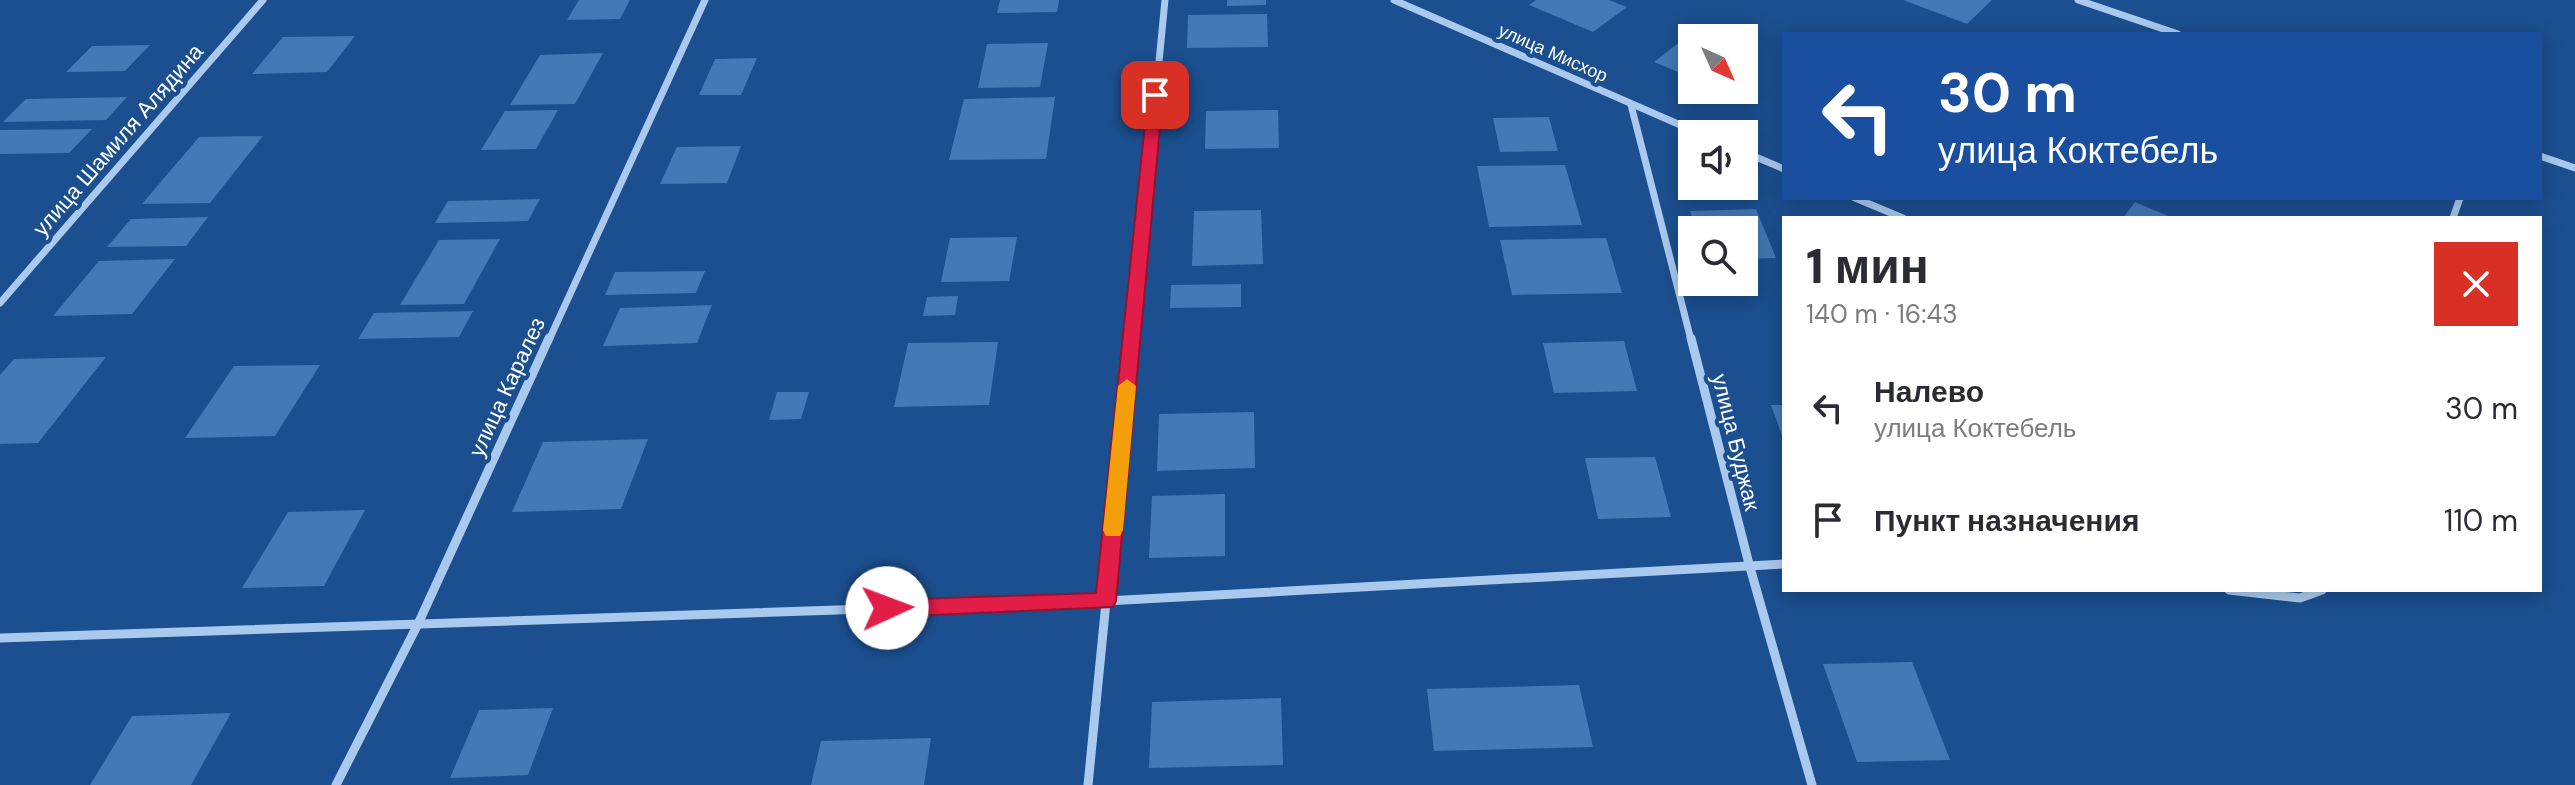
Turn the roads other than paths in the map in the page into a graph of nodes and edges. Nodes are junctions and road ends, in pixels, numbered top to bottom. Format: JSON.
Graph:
{"nodes":[{"id":1,"x":263,"y":0,"type":"edge"},
{"id":2,"x":705,"y":0,"type":"edge"},
{"id":3,"x":1165,"y":0,"type":"edge"},
{"id":4,"x":1394,"y":0,"type":"edge"},
{"id":5,"x":2078,"y":0,"type":"edge"},
{"id":6,"x":2172,"y":32,"type":"edge"},
{"id":7,"x":1631,"y":105,"type":"junction"},
{"id":8,"x":1678,"y":124,"type":"edge"},
{"id":9,"x":2542,"y":157,"type":"edge"},
{"id":10,"x":1758,"y":158,"type":"edge"},
{"id":11,"x":1782,"y":168,"type":"edge"},
{"id":12,"x":2575,"y":168,"type":"edge"},
{"id":13,"x":1860,"y":200,"type":"edge"},
{"id":14,"x":1898,"y":216,"type":"edge"},
{"id":15,"x":0,"y":303,"type":"edge"},
{"id":16,"x":1749,"y":564,"type":"junction"},
{"id":17,"x":1782,"y":564,"type":"edge"},
{"id":18,"x":2240,"y":592,"type":"edge"},
{"id":19,"x":2316,"y":592,"type":"edge"},
{"id":20,"x":1106,"y":601,"type":"junction"},
{"id":21,"x":418,"y":624,"type":"junction"},
{"id":22,"x":0,"y":638,"type":"edge"},
{"id":23,"x":336,"y":785,"type":"edge"},
{"id":24,"x":1088,"y":785,"type":"edge"},
{"id":25,"x":1812,"y":785,"type":"edge"}],
"edges":[{"from":1,"to":15,"type":"street","name":"улица Шамиля Алядина"},
{"from":2,"to":21,"type":"street","name":"улица Каралез"},
{"from":3,"to":20,"type":"street"},
{"from":4,"to":7,"type":"street","name":"улица Мисхор"},
{"from":5,"to":6,"type":"street"},
{"from":7,"to":8,"type":"street","name":"улица Мисхор"},
{"from":7,"to":16,"type":"street","name":"улица Буджак"},
{"from":9,"to":12,"type":"street"},
{"from":10,"to":11,"type":"street"},
{"from":13,"to":14,"type":"street"},
{"from":16,"to":17,"type":"street"},
{"from":16,"to":20,"type":"street"},
{"from":16,"to":25,"type":"street","name":"улица Буджак"},
{"from":18,"to":19,"type":"street"},
{"from":20,"to":21,"type":"street"},
{"from":20,"to":24,"type":"street"},
{"from":21,"to":22,"type":"street"},
{"from":21,"to":23,"type":"street","name":"улица Каралез"}]}
